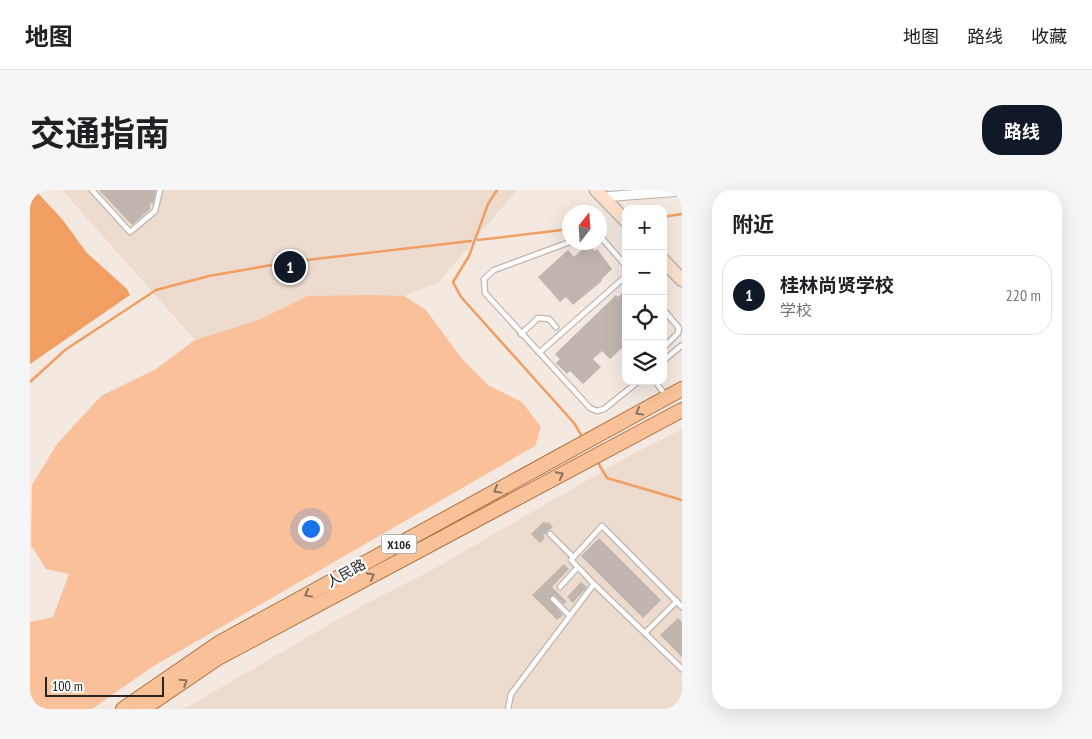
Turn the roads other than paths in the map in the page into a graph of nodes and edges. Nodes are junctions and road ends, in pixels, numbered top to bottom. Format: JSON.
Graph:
{"nodes":[{"id":1,"x":92,"y":190,"type":"edge"},
{"id":2,"x":160,"y":190,"type":"edge"},
{"id":3,"x":682,"y":191,"type":"edge"},
{"id":4,"x":599,"y":193,"type":"edge"},
{"id":5,"x":622,"y":217,"type":"edge"},
{"id":6,"x":607,"y":244,"type":"edge"},
{"id":7,"x":562,"y":245,"type":"edge"},
{"id":8,"x":622,"y":261,"type":"edge"},
{"id":9,"x":667,"y":264,"type":"edge"},
{"id":10,"x":622,"y":280,"type":"edge"},
{"id":11,"x":682,"y":280,"type":"edge"},
{"id":12,"x":667,"y":314,"type":"edge"},
{"id":13,"x":556,"y":327,"type":"dead end"},
{"id":14,"x":522,"y":334,"type":"junction"},
{"id":15,"x":667,"y":344,"type":"edge"},
{"id":16,"x":681,"y":346,"type":"edge"},
{"id":17,"x":539,"y":353,"type":"junction"},
{"id":18,"x":667,"y":358,"type":"edge"},
{"id":19,"x":634,"y":385,"type":"edge"},
{"id":20,"x":658,"y":385,"type":"edge"},
{"id":21,"x":682,"y":389,"type":"edge"},
{"id":22,"x":667,"y":397,"type":"junction"},
{"id":23,"x":682,"y":410,"type":"edge"},
{"id":24,"x":550,"y":534,"type":"dead end"},
{"id":25,"x":574,"y":557,"type":"junction"},
{"id":26,"x":578,"y":568,"type":"junction"},
{"id":27,"x":594,"y":584,"type":"junction"},
{"id":28,"x":560,"y":587,"type":"dead end"},
{"id":29,"x":553,"y":599,"type":"dead end"},
{"id":30,"x":676,"y":601,"type":"junction"},
{"id":31,"x":682,"y":607,"type":"edge"},
{"id":32,"x":569,"y":615,"type":"junction"},
{"id":33,"x":645,"y":633,"type":"junction"},
{"id":34,"x":682,"y":669,"type":"edge"},
{"id":35,"x":123,"y":709,"type":"edge"},
{"id":36,"x":143,"y":709,"type":"edge"},
{"id":37,"x":508,"y":709,"type":"edge"}],
"edges":[{"from":1,"to":2,"type":"lane"},
{"from":3,"to":4,"type":"street"},
{"from":4,"to":5,"type":"main road"},
{"from":6,"to":8,"type":"lane"},
{"from":7,"to":14,"type":"lane"},
{"from":9,"to":11,"type":"main road"},
{"from":10,"to":17,"type":"lane"},
{"from":12,"to":15,"type":"lane"},
{"from":13,"to":14,"type":"lane"},
{"from":14,"to":17,"type":"lane"},
{"from":16,"to":18,"type":"lane"},
{"from":17,"to":19,"type":"lane"},
{"from":20,"to":22,"type":"lane"},
{"from":21,"to":22,"type":"main road","name":"人民路","number":"X106"},
{"from":22,"to":35,"type":"main road","name":"人民路","number":"X106","one_way":true},
{"from":36,"to":23,"type":"main road","name":"人民路","number":"X106","one_way":true},
{"from":24,"to":25,"type":"lane"},
{"from":25,"to":26,"type":"lane"},
{"from":25,"to":30,"type":"lane"},
{"from":26,"to":27,"type":"lane"},
{"from":26,"to":28,"type":"lane"},
{"from":27,"to":32,"type":"lane"},
{"from":27,"to":33,"type":"lane"},
{"from":29,"to":32,"type":"lane"},
{"from":30,"to":31,"type":"lane"},
{"from":30,"to":33,"type":"lane"},
{"from":32,"to":37,"type":"lane"},
{"from":33,"to":34,"type":"lane"}]}
